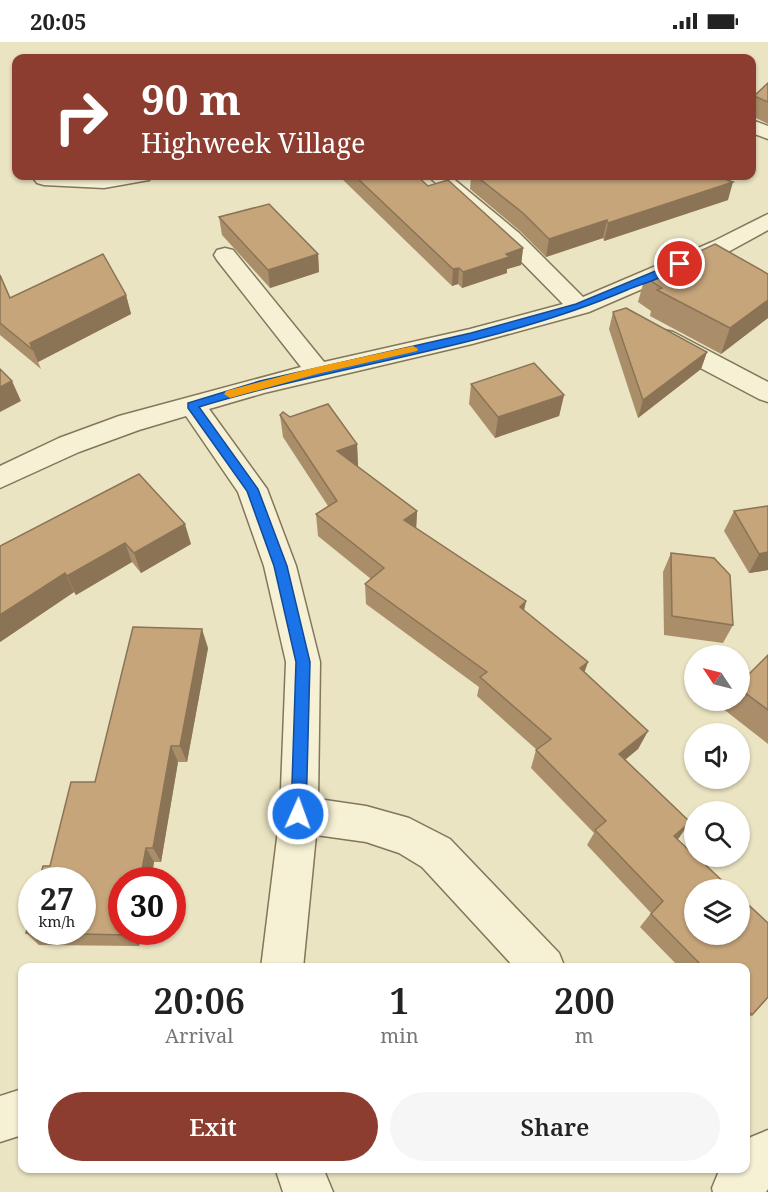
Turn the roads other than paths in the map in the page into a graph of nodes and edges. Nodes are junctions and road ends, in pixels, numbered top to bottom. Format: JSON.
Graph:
{"nodes":[{"id":1,"x":57,"y":180,"type":"edge"},
{"id":2,"x":115,"y":180,"type":"edge"},
{"id":3,"x":443,"y":180,"type":"edge"},
{"id":4,"x":768,"y":221,"type":"edge"},
{"id":5,"x":225,"y":255,"type":"dead end"},
{"id":6,"x":598,"y":306,"type":"junction"},
{"id":7,"x":648,"y":329,"type":"edge"},
{"id":8,"x":317,"y":370,"type":"junction"},
{"id":9,"x":768,"y":393,"type":"edge"},
{"id":10,"x":192,"y":405,"type":"junction"},
{"id":11,"x":0,"y":478,"type":"edge"},
{"id":12,"x":298,"y":814,"type":"junction"},
{"id":13,"x":283,"y":963,"type":"edge"},
{"id":14,"x":539,"y":963,"type":"edge"},
{"id":15,"x":18,"y":1113,"type":"edge"},
{"id":16,"x":0,"y":1119,"type":"edge"},
{"id":17,"x":768,"y":1154,"type":"edge"},
{"id":18,"x":750,"y":1168,"type":"edge"},
{"id":19,"x":301,"y":1173,"type":"edge"},
{"id":20,"x":744,"y":1173,"type":"edge"},
{"id":21,"x":732,"y":1183,"type":"edge"},
{"id":22,"x":308,"y":1192,"type":"edge"}],
"edges":[{"from":1,"to":2,"type":"street"},
{"from":3,"to":6,"type":"street"},
{"from":4,"to":6,"type":"street"},
{"from":5,"to":8,"type":"street"},
{"from":6,"to":8,"type":"street"},
{"from":7,"to":9,"type":"street"},
{"from":8,"to":10,"type":"street"},
{"from":10,"to":11,"type":"street"},
{"from":10,"to":12,"type":"street"},
{"from":12,"to":13,"type":"street"},
{"from":12,"to":14,"type":"street"},
{"from":15,"to":16,"type":"street"},
{"from":17,"to":18,"type":"street"},
{"from":19,"to":22,"type":"street"},
{"from":20,"to":21,"type":"street"}]}
